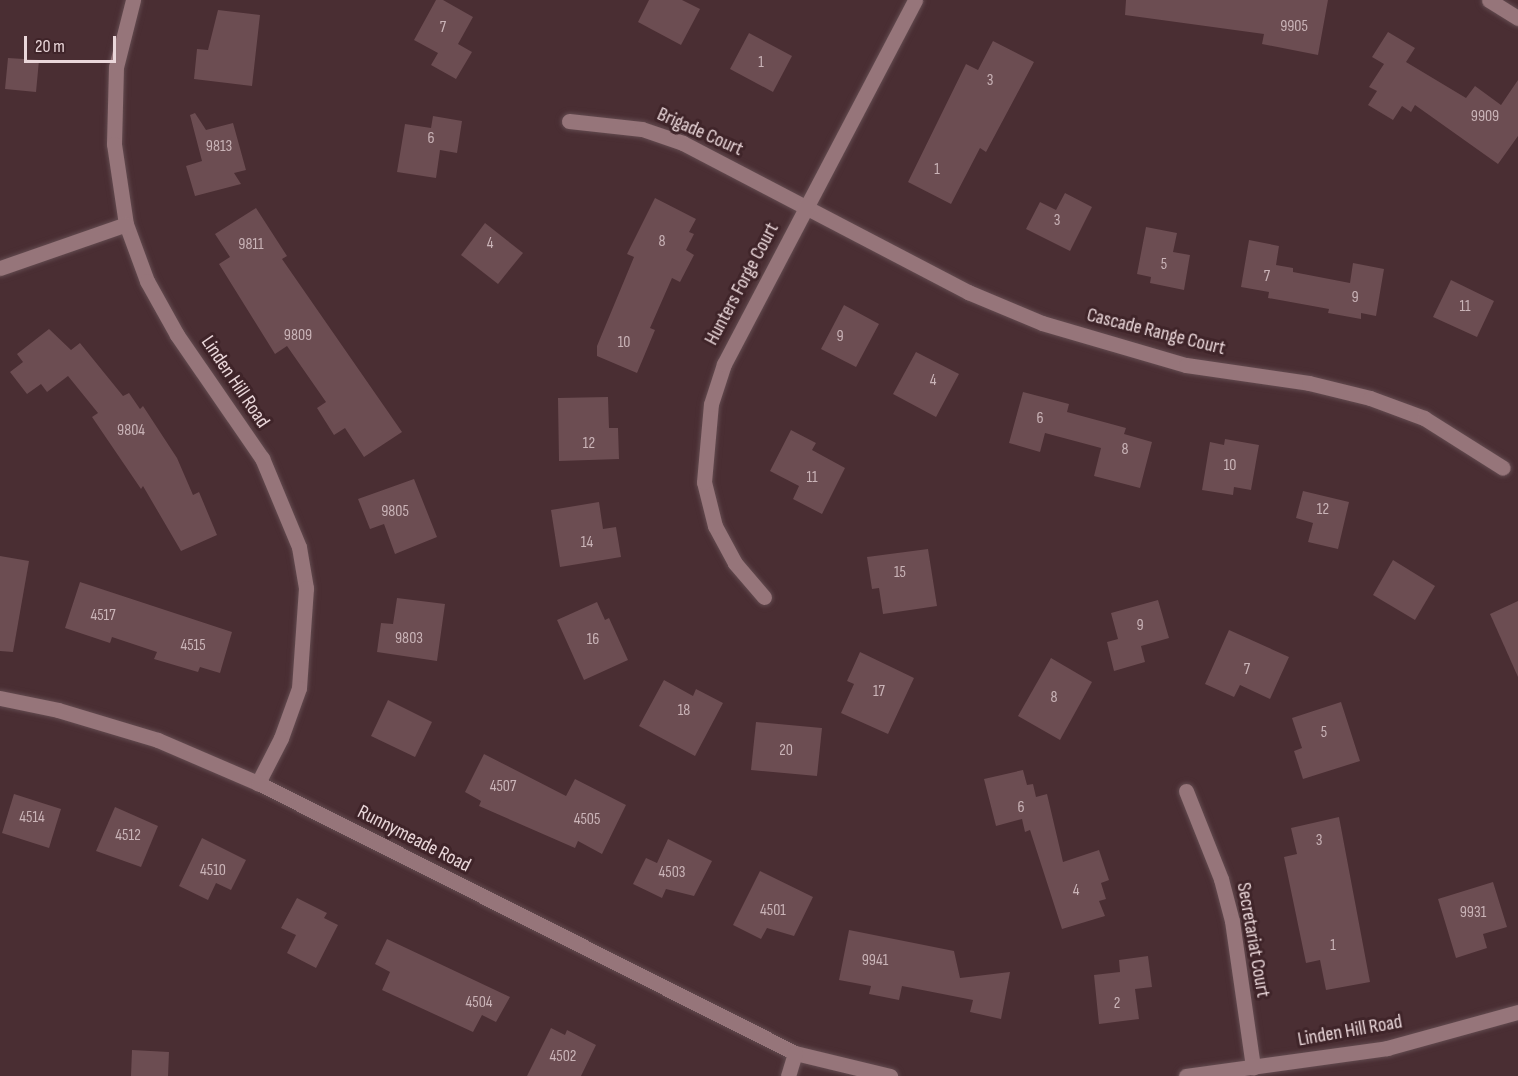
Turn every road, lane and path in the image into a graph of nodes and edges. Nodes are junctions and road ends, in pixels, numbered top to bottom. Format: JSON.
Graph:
{"nodes":[{"id":1,"x":133,"y":0,"type":"edge"},
{"id":2,"x":915,"y":0,"type":"edge"},
{"id":3,"x":1489,"y":0,"type":"edge"},
{"id":4,"x":1518,"y":18,"type":"edge"},
{"id":5,"x":569,"y":121,"type":"dead end"},
{"id":6,"x":807,"y":207,"type":"junction"},
{"id":7,"x":126,"y":224,"type":"junction"},
{"id":8,"x":0,"y":268,"type":"edge"},
{"id":9,"x":1503,"y":468,"type":"dead end"},
{"id":10,"x":764,"y":597,"type":"dead end"},
{"id":11,"x":0,"y":698,"type":"edge"},
{"id":12,"x":258,"y":783,"type":"junction"},
{"id":13,"x":1186,"y":791,"type":"dead end"},
{"id":14,"x":1518,"y":1012,"type":"edge"},
{"id":15,"x":795,"y":1053,"type":"junction"},
{"id":16,"x":1253,"y":1067,"type":"junction"},
{"id":17,"x":788,"y":1076,"type":"edge"},
{"id":18,"x":890,"y":1076,"type":"edge"},
{"id":19,"x":1186,"y":1076,"type":"edge"}],
"edges":[{"from":1,"to":7,"type":"street","name":"Linden Hill Road"},
{"from":2,"to":6,"type":"street","name":"Hunters Forge Court"},
{"from":3,"to":4,"type":"street"},
{"from":5,"to":6,"type":"street","name":"Brigade Court"},
{"from":6,"to":9,"type":"street","name":"Cascade Range Court"},
{"from":6,"to":10,"type":"street","name":"Hunters Forge Court"},
{"from":7,"to":8,"type":"street"},
{"from":7,"to":12,"type":"street","name":"Linden Hill Road"},
{"from":11,"to":12,"type":"street","name":"Runnymeade Road"},
{"from":12,"to":15,"type":"street","name":"Runnymeade Road"},
{"from":13,"to":16,"type":"street","name":"Secretariat Court"},
{"from":14,"to":16,"type":"street","name":"Linden Hill Road"},
{"from":15,"to":17,"type":"street"},
{"from":15,"to":18,"type":"street"},
{"from":16,"to":19,"type":"street","name":"Linden Hill Road"}]}
